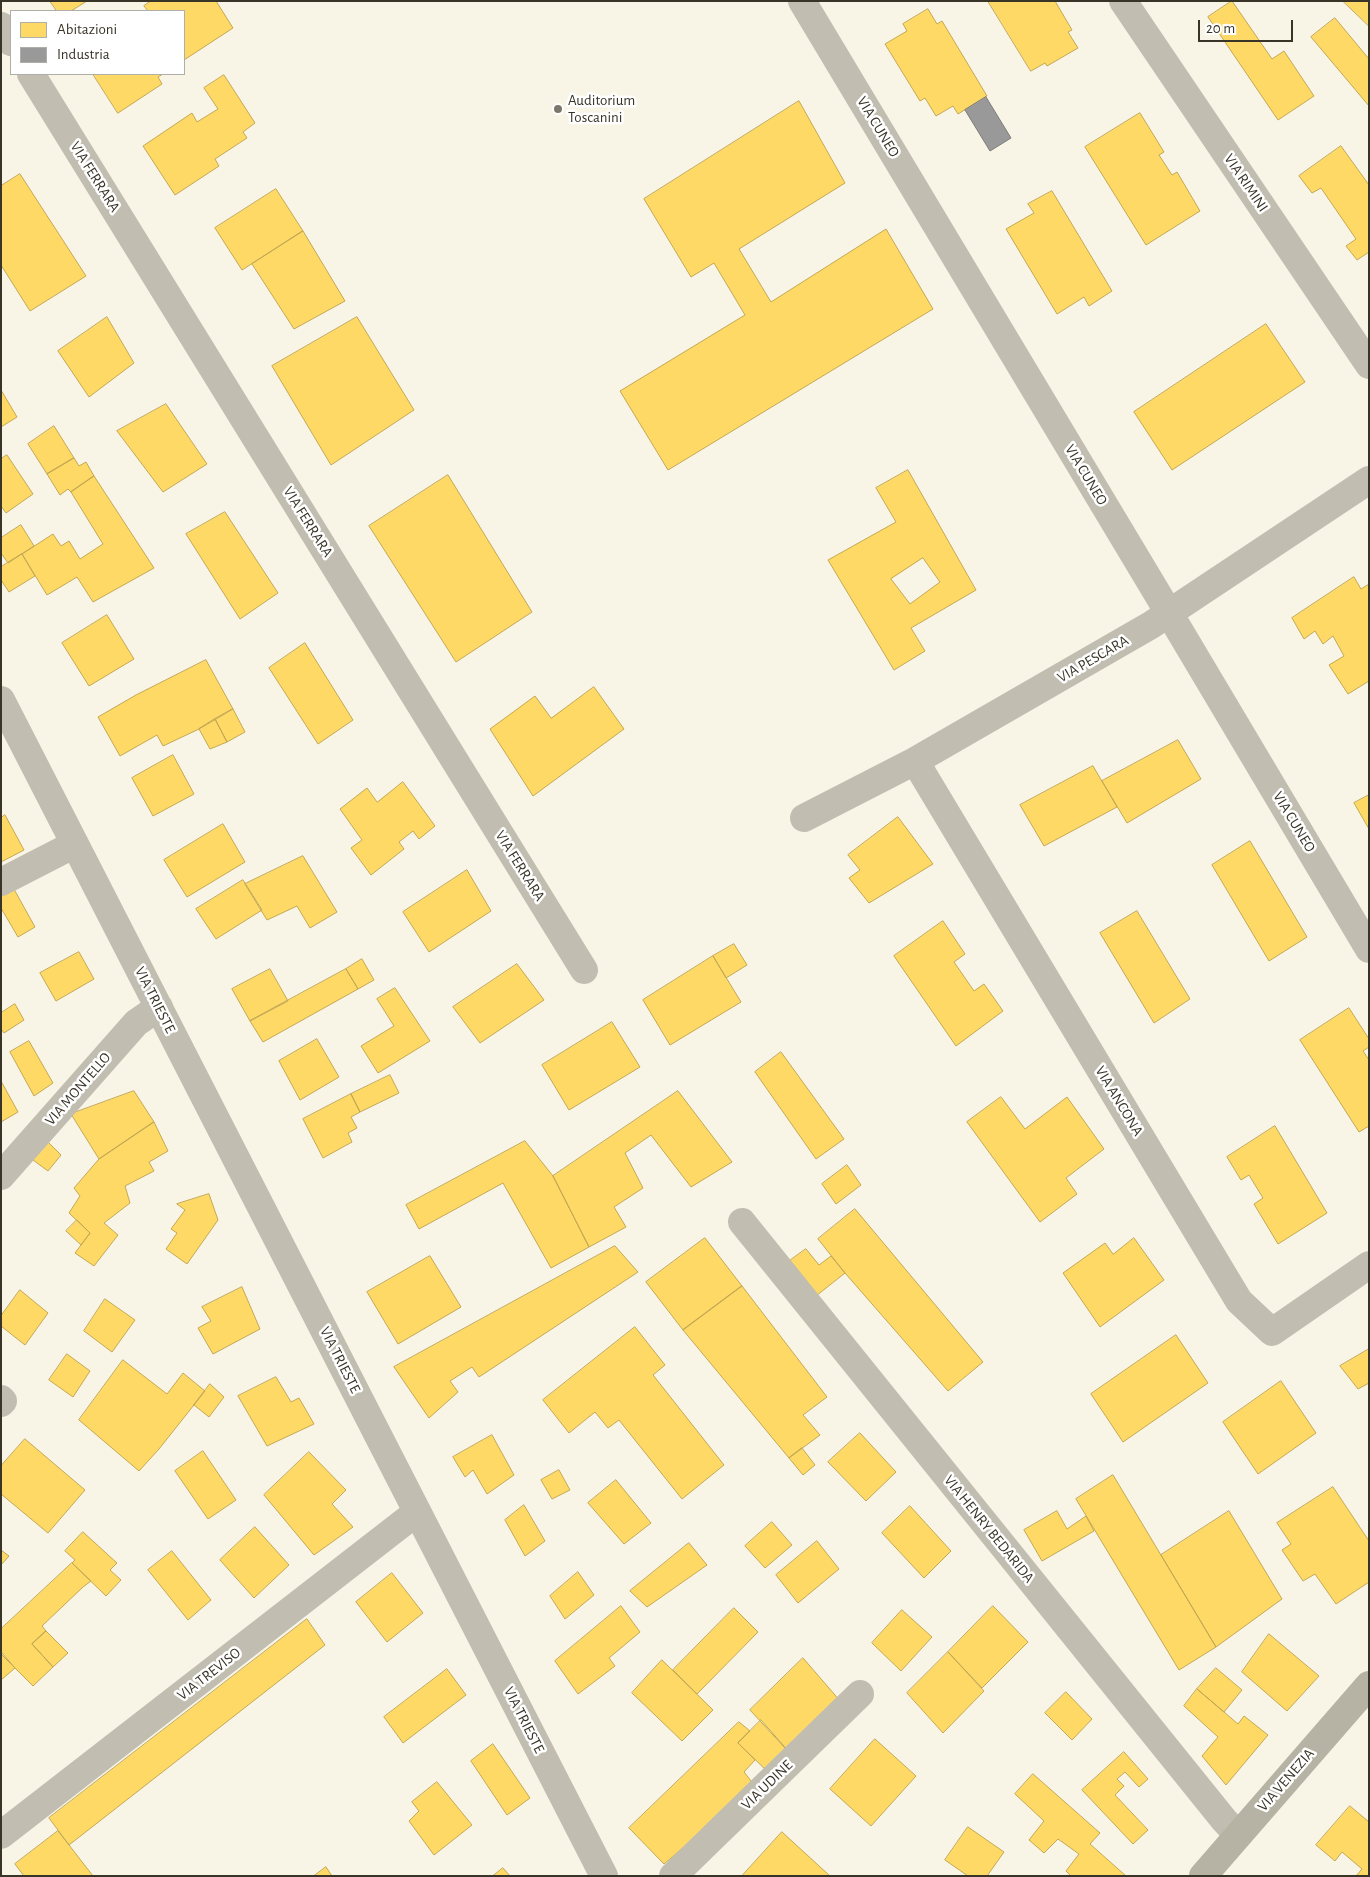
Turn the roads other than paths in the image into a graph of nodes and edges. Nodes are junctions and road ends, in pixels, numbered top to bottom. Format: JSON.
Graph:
{"nodes":[{"id":1,"x":1123,"y":1,"type":"edge"},
{"id":2,"x":810,"y":4,"type":"edge"},
{"id":3,"x":1,"y":26,"type":"edge"},
{"id":4,"x":10,"y":40,"type":"edge"},
{"id":5,"x":32,"y":75,"type":"edge"},
{"id":6,"x":1369,"y":365,"type":"edge"},
{"id":7,"x":1369,"y":480,"type":"edge"},
{"id":8,"x":1169,"y":612,"type":"junction"},
{"id":9,"x":1,"y":700,"type":"edge"},
{"id":10,"x":915,"y":761,"type":"junction"},
{"id":11,"x":804,"y":818,"type":"dead end"},
{"id":12,"x":75,"y":844,"type":"junction"},
{"id":13,"x":1,"y":882,"type":"edge"},
{"id":14,"x":1369,"y":949,"type":"edge"},
{"id":15,"x":584,"y":970,"type":"dead end"},
{"id":16,"x":158,"y":1007,"type":"junction"},
{"id":17,"x":1,"y":1176,"type":"edge"},
{"id":18,"x":742,"y":1222,"type":"dead end"},
{"id":19,"x":1369,"y":1265,"type":"edge"},
{"id":20,"x":418,"y":1512,"type":"junction"},
{"id":21,"x":1369,"y":1685,"type":"edge"},
{"id":22,"x":860,"y":1694,"type":"dead end"},
{"id":23,"x":1,"y":1835,"type":"edge"},
{"id":24,"x":1238,"y":1835,"type":"junction"},
{"id":25,"x":604,"y":1876,"type":"edge"},
{"id":26,"x":673,"y":1876,"type":"edge"},
{"id":27,"x":1203,"y":1876,"type":"edge"}],
"edges":[{"from":1,"to":6,"type":"street","name":"VIA RIMINI"},
{"from":2,"to":8,"type":"street","name":"VIA CUNEO"},
{"from":3,"to":4,"type":"street"},
{"from":5,"to":15,"type":"street","name":"VIA FERRARA"},
{"from":7,"to":8,"type":"street","name":"VIA PESCARA"},
{"from":8,"to":10,"type":"street","name":"VIA PESCARA"},
{"from":8,"to":14,"type":"street","name":"VIA CUNEO"},
{"from":9,"to":12,"type":"street","name":"VIA TRIESTE"},
{"from":10,"to":11,"type":"street","name":"VIA PESCARA"},
{"from":10,"to":19,"type":"street","name":"VIA ANCONA"},
{"from":12,"to":13,"type":"street"},
{"from":12,"to":16,"type":"street","name":"VIA TRIESTE"},
{"from":16,"to":17,"type":"street","name":"VIA MONTELLO"},
{"from":16,"to":20,"type":"street","name":"VIA TRIESTE"},
{"from":18,"to":24,"type":"street","name":"VIA HENRY BEDARIDA"},
{"from":20,"to":23,"type":"street","name":"VIA TREVISO"},
{"from":20,"to":25,"type":"street","name":"VIA TRIESTE"},
{"from":21,"to":24,"type":"street","name":"VIA VENEZIA"},
{"from":22,"to":26,"type":"street","name":"VIA UDINE"},
{"from":24,"to":27,"type":"street","name":"VIA VENEZIA"}]}
